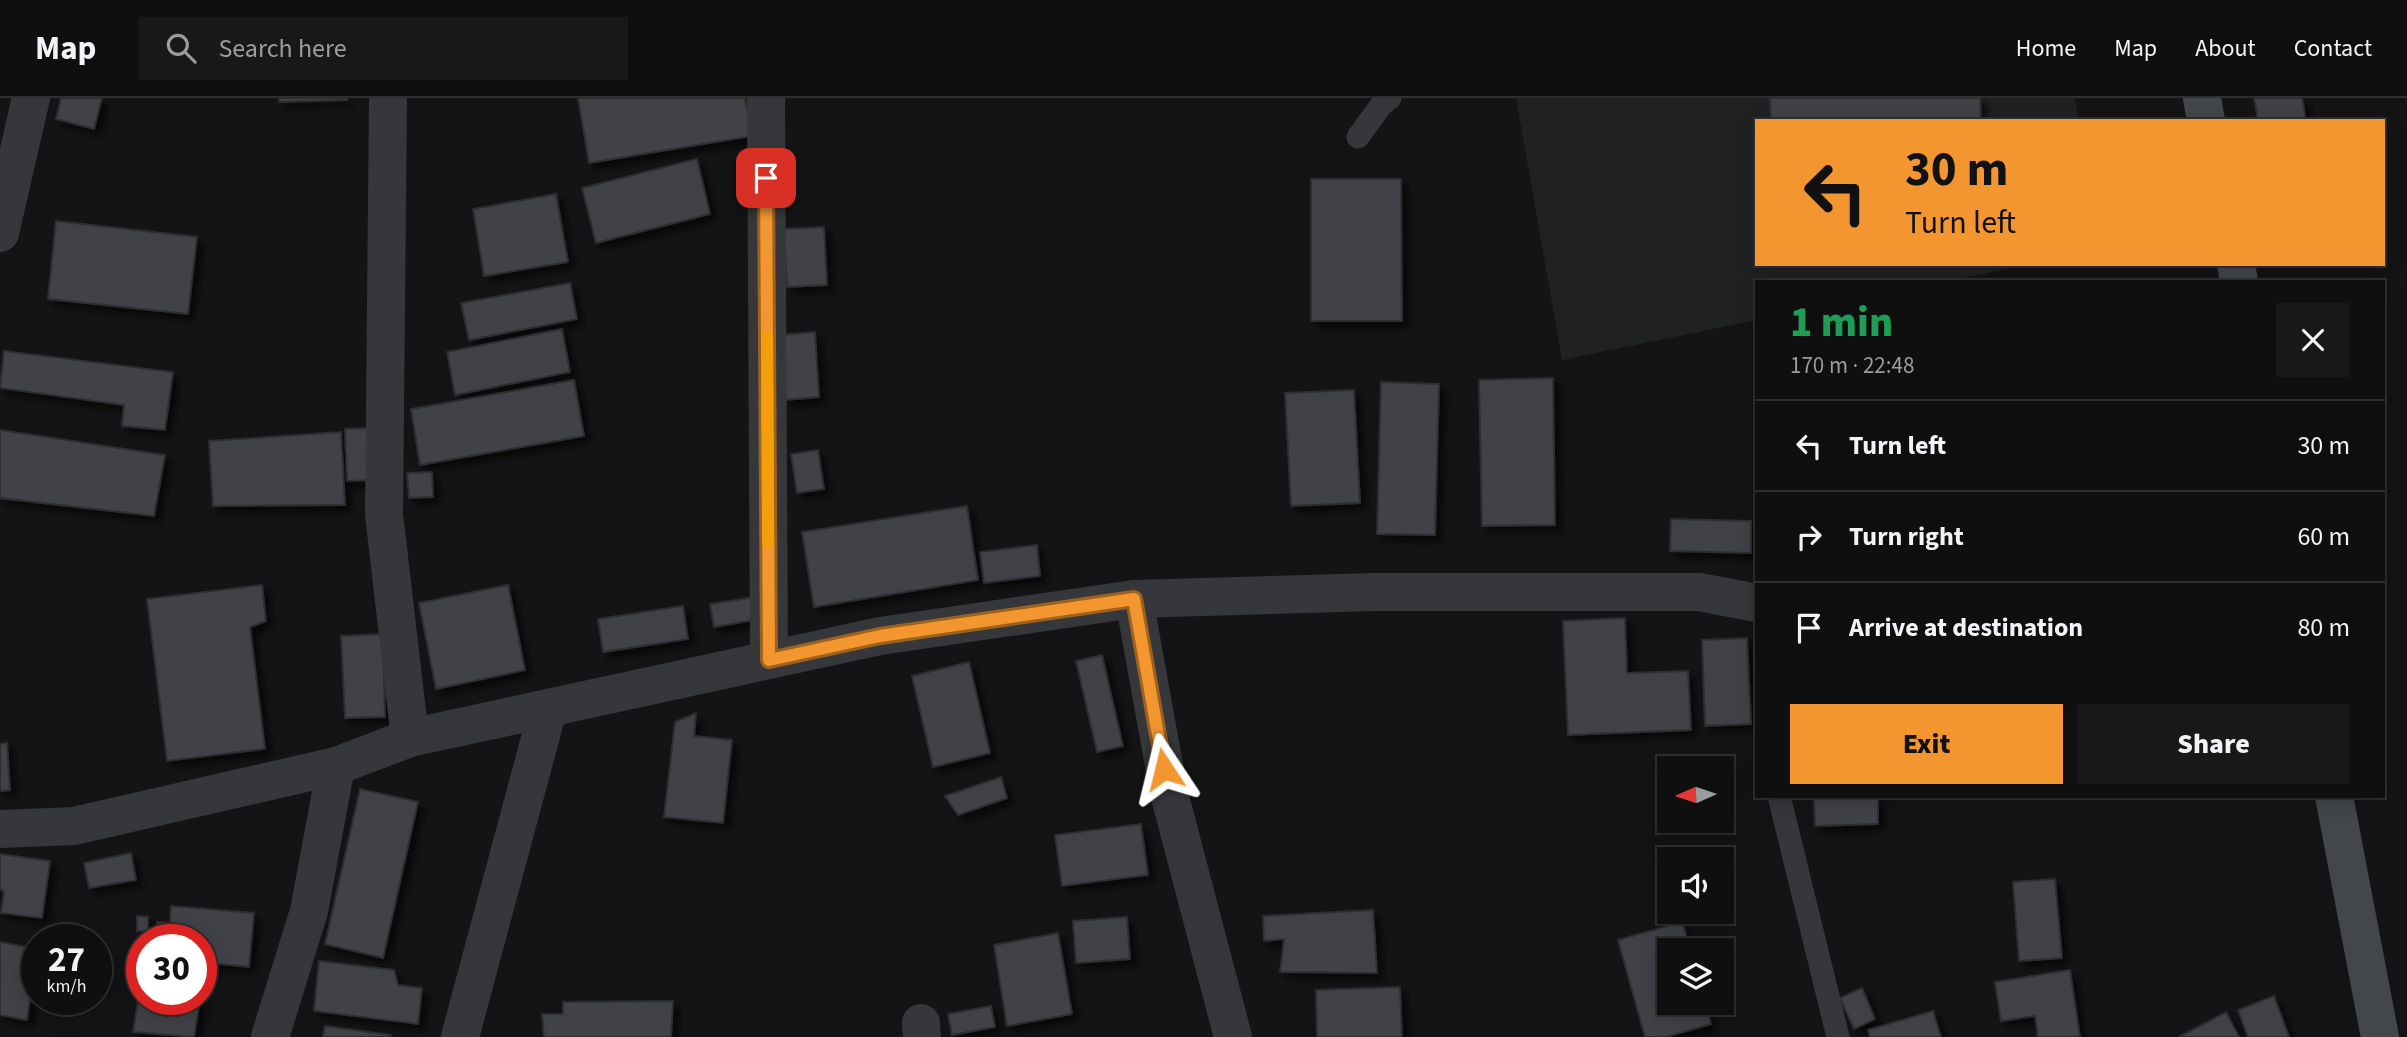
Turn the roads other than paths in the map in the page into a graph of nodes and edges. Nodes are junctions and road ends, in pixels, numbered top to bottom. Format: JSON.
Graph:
{"nodes":[{"id":1,"x":32,"y":98,"type":"edge"},
{"id":2,"x":388,"y":98,"type":"edge"},
{"id":3,"x":766,"y":98,"type":"edge"},
{"id":4,"x":1390,"y":98,"type":"edge"},
{"id":5,"x":2202,"y":98,"type":"edge"},
{"id":6,"x":2206,"y":119,"type":"edge"},
{"id":7,"x":1358,"y":137,"type":"dead end"},
{"id":8,"x":0,"y":233,"type":"edge"},
{"id":9,"x":1134,"y":599,"type":"junction"},
{"id":10,"x":1755,"y":603,"type":"edge"},
{"id":11,"x":769,"y":660,"type":"junction"},
{"id":12,"x":548,"y":709,"type":"junction"},
{"id":13,"x":410,"y":738,"type":"junction"},
{"id":14,"x":336,"y":766,"type":"junction"},
{"id":15,"x":1779,"y":798,"type":"edge"},
{"id":16,"x":2334,"y":798,"type":"edge"},
{"id":17,"x":0,"y":829,"type":"edge"},
{"id":18,"x":270,"y":1037,"type":"edge"},
{"id":19,"x":460,"y":1037,"type":"edge"},
{"id":20,"x":1233,"y":1037,"type":"edge"},
{"id":21,"x":1838,"y":1037,"type":"edge"},
{"id":22,"x":2380,"y":1037,"type":"edge"}],
"edges":[{"from":1,"to":8,"type":"street"},
{"from":2,"to":13,"type":"street"},
{"from":3,"to":11,"type":"street"},
{"from":4,"to":7,"type":"lane"},
{"from":5,"to":6,"type":"street"},
{"from":9,"to":10,"type":"street"},
{"from":9,"to":11,"type":"street"},
{"from":9,"to":20,"type":"street"},
{"from":11,"to":12,"type":"street"},
{"from":12,"to":13,"type":"street"},
{"from":12,"to":19,"type":"street"},
{"from":13,"to":14,"type":"street"},
{"from":14,"to":17,"type":"street"},
{"from":14,"to":18,"type":"street"},
{"from":15,"to":21,"type":"lane"},
{"from":16,"to":22,"type":"street"}]}
